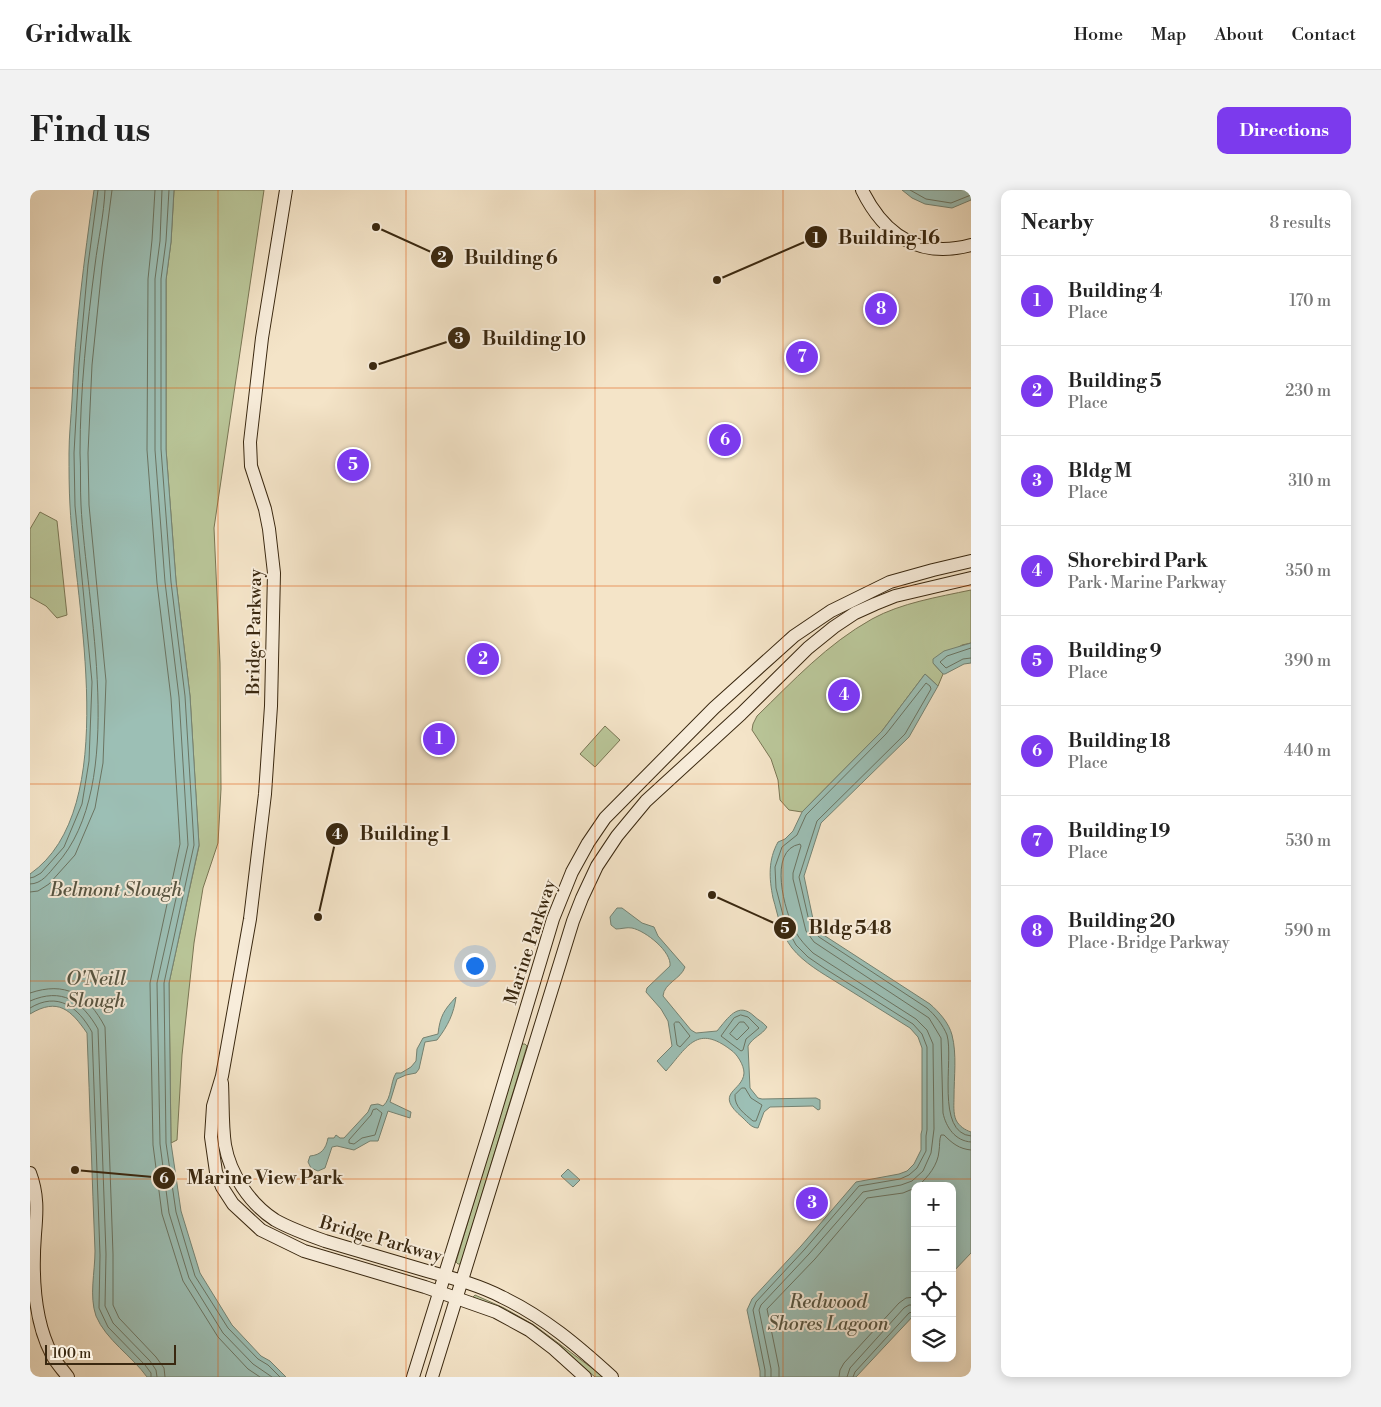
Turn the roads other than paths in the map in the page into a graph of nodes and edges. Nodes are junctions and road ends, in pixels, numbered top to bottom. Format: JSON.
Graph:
{"nodes":[{"id":1,"x":286,"y":190,"type":"edge"},
{"id":2,"x":862,"y":190,"type":"edge"},
{"id":3,"x":971,"y":245,"type":"edge"},
{"id":4,"x":971,"y":561,"type":"edge"},
{"id":5,"x":971,"y":578,"type":"edge"},
{"id":6,"x":222,"y":1076,"type":"junction"},
{"id":7,"x":30,"y":1173,"type":"edge"},
{"id":8,"x":444,"y":1276,"type":"junction"},
{"id":9,"x":462,"y":1282,"type":"junction"},
{"id":10,"x":439,"y":1292,"type":"junction"},
{"id":11,"x":457,"y":1298,"type":"junction"},
{"id":12,"x":68,"y":1377,"type":"edge"},
{"id":13,"x":413,"y":1377,"type":"edge"},
{"id":14,"x":432,"y":1377,"type":"edge"},
{"id":15,"x":586,"y":1377,"type":"edge"},
{"id":16,"x":612,"y":1377,"type":"edge"}],
"edges":[{"from":1,"to":6,"type":"street","name":"Bridge Parkway"},
{"from":2,"to":3,"type":"street"},
{"from":4,"to":8,"type":"street","name":"Marine Parkway"},
{"from":5,"to":9,"type":"street","name":"Marine Parkway"},
{"from":6,"to":8,"type":"street","name":"Bridge Parkway"},
{"from":6,"to":10,"type":"street","name":"Bridge Parkway"},
{"from":7,"to":12,"type":"street"},
{"from":8,"to":9,"type":"street","name":"Bridge Parkway"},
{"from":8,"to":10,"type":"street","name":"Marine Parkway"},
{"from":9,"to":11,"type":"street","name":"Marine Parkway"},
{"from":9,"to":16,"type":"street","name":"Bridge Parkway"},
{"from":10,"to":11,"type":"street","name":"Bridge Parkway"},
{"from":10,"to":13,"type":"street","name":"Marine Parkway"},
{"from":11,"to":14,"type":"street","name":"Marine Parkway"},
{"from":11,"to":15,"type":"street","name":"Bridge Parkway"}]}
